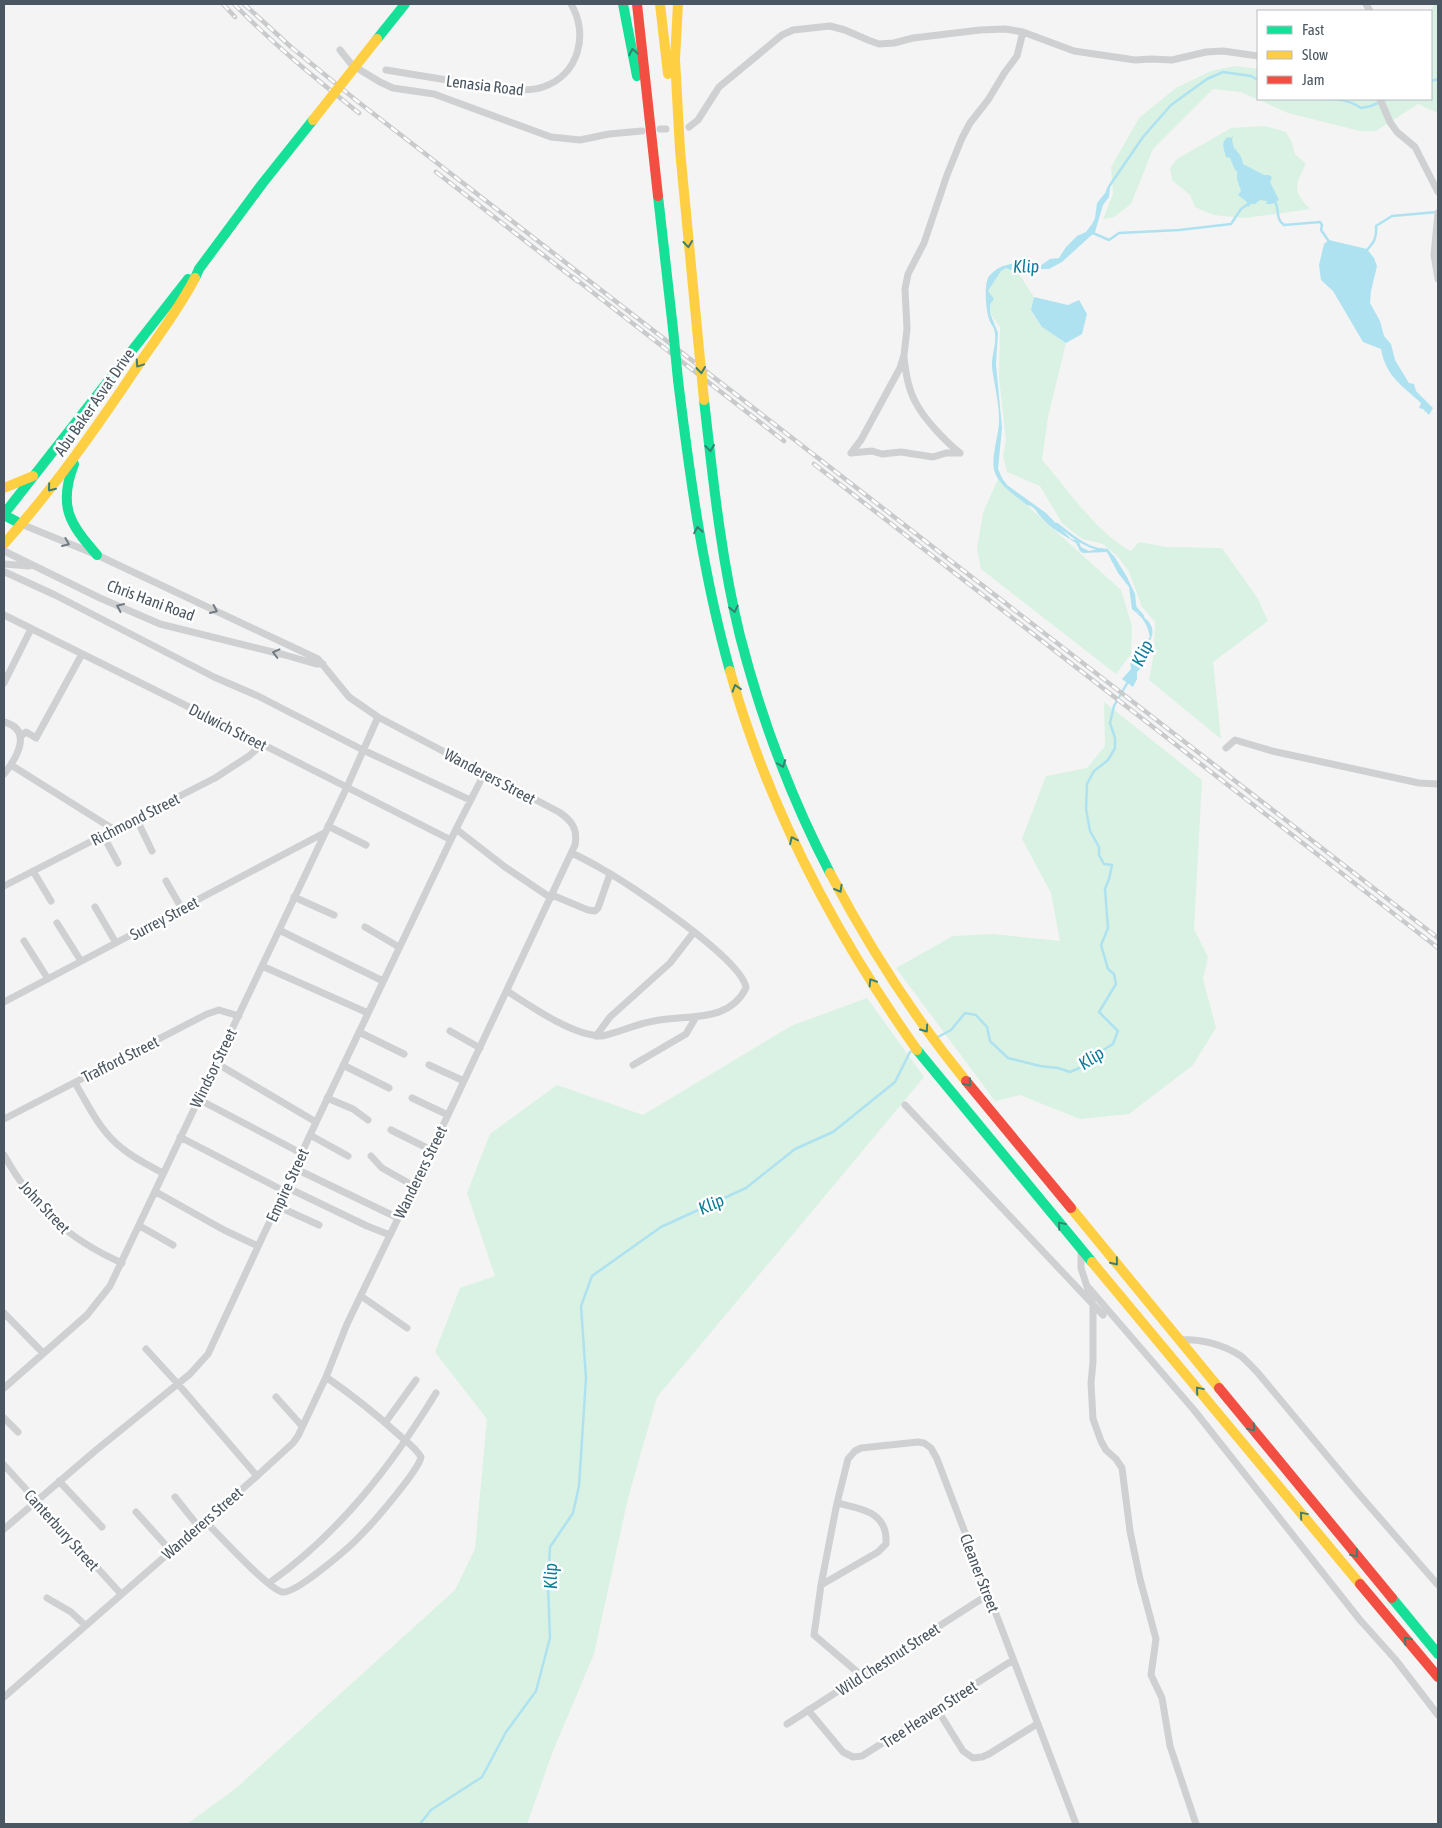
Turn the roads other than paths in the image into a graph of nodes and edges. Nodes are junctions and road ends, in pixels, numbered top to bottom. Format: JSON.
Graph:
{"nodes":[{"id":1,"x":405,"y":4,"type":"edge"},
{"id":2,"x":571,"y":4,"type":"edge"},
{"id":3,"x":623,"y":4,"type":"edge"},
{"id":4,"x":637,"y":4,"type":"edge"},
{"id":5,"x":660,"y":4,"type":"edge"},
{"id":6,"x":678,"y":4,"type":"edge"},
{"id":7,"x":1023,"y":32,"type":"junction"},
{"id":8,"x":340,"y":50,"type":"dead end"},
{"id":9,"x":1257,"y":56,"type":"edge"},
{"id":10,"x":386,"y":70,"type":"dead end"},
{"id":11,"x":1380,"y":100,"type":"edge"},
{"id":12,"x":689,"y":126,"type":"dead end"},
{"id":13,"x":642,"y":131,"type":"dead end"},
{"id":14,"x":657,"y":189,"type":"junction"},
{"id":15,"x":1438,"y":192,"type":"edge"},
{"id":16,"x":684,"y":196,"type":"junction"},
{"id":17,"x":1438,"y":213,"type":"edge"},
{"id":18,"x":199,"y":269,"type":"junction"},
{"id":19,"x":1438,"y":279,"type":"edge"},
{"id":20,"x":904,"y":355,"type":"junction"},
{"id":21,"x":80,"y":452,"type":"junction"},
{"id":22,"x":36,"y":474,"type":"junction"},
{"id":23,"x":4,"y":488,"type":"edge"},
{"id":24,"x":4,"y":515,"type":"edge"},
{"id":25,"x":21,"y":524,"type":"junction"},
{"id":26,"x":4,"y":544,"type":"edge"},
{"id":27,"x":4,"y":551,"type":"edge"},
{"id":28,"x":97,"y":555,"type":"junction"},
{"id":29,"x":4,"y":564,"type":"edge"},
{"id":30,"x":35,"y":566,"type":"junction"},
{"id":31,"x":5,"y":572,"type":"dead end"},
{"id":32,"x":4,"y":615,"type":"edge"},
{"id":33,"x":32,"y":629,"type":"junction"},
{"id":34,"x":82,"y":654,"type":"junction"},
{"id":35,"x":323,"y":664,"type":"junction"},
{"id":36,"x":4,"y":683,"type":"edge"},
{"id":37,"x":378,"y":717,"type":"junction"},
{"id":38,"x":4,"y":722,"type":"edge"},
{"id":39,"x":20,"y":736,"type":"junction"},
{"id":40,"x":262,"y":744,"type":"junction"},
{"id":41,"x":1226,"y":748,"type":"dead end"},
{"id":42,"x":363,"y":750,"type":"junction"},
{"id":43,"x":11,"y":765,"type":"junction"},
{"id":44,"x":4,"y":774,"type":"edge"},
{"id":45,"x":484,"y":774,"type":"junction"},
{"id":46,"x":1438,"y":784,"type":"edge"},
{"id":47,"x":347,"y":787,"type":"junction"},
{"id":48,"x":470,"y":800,"type":"junction"},
{"id":49,"x":136,"y":818,"type":"junction"},
{"id":50,"x":328,"y":826,"type":"junction"},
{"id":51,"x":113,"y":829,"type":"junction"},
{"id":52,"x":456,"y":829,"type":"junction"},
{"id":53,"x":325,"y":833,"type":"junction"},
{"id":54,"x":103,"y":835,"type":"junction"},
{"id":55,"x":451,"y":840,"type":"junction"},
{"id":56,"x":366,"y":845,"type":"dead end"},
{"id":57,"x":152,"y":851,"type":"dead end"},
{"id":58,"x":572,"y":853,"type":"junction"},
{"id":59,"x":118,"y":863,"type":"dead end"},
{"id":60,"x":33,"y":871,"type":"junction"},
{"id":61,"x":610,"y":874,"type":"junction"},
{"id":62,"x":166,"y":881,"type":"dead end"},
{"id":63,"x":4,"y":886,"type":"edge"},
{"id":64,"x":551,"y":896,"type":"junction"},
{"id":65,"x":294,"y":897,"type":"junction"},
{"id":66,"x":51,"y":901,"type":"dead end"},
{"id":67,"x":95,"y":907,"type":"dead end"},
{"id":68,"x":182,"y":909,"type":"junction"},
{"id":69,"x":334,"y":915,"type":"dead end"},
{"id":70,"x":57,"y":923,"type":"dead end"},
{"id":71,"x":365,"y":927,"type":"dead end"},
{"id":72,"x":279,"y":930,"type":"junction"},
{"id":73,"x":694,"y":932,"type":"junction"},
{"id":74,"x":24,"y":940,"type":"dead end"},
{"id":75,"x":116,"y":944,"type":"junction"},
{"id":76,"x":399,"y":947,"type":"junction"},
{"id":77,"x":81,"y":961,"type":"junction"},
{"id":78,"x":262,"y":966,"type":"junction"},
{"id":79,"x":48,"y":979,"type":"junction"},
{"id":80,"x":384,"y":980,"type":"junction"},
{"id":81,"x":507,"y":991,"type":"junction"},
{"id":82,"x":4,"y":1002,"type":"edge"},
{"id":83,"x":368,"y":1013,"type":"junction"},
{"id":84,"x":239,"y":1016,"type":"junction"},
{"id":85,"x":696,"y":1017,"type":"junction"},
{"id":86,"x":359,"y":1032,"type":"junction"},
{"id":87,"x":450,"y":1032,"type":"dead end"},
{"id":88,"x":596,"y":1036,"type":"junction"},
{"id":89,"x":480,"y":1048,"type":"junction"},
{"id":90,"x":404,"y":1054,"type":"dead end"},
{"id":91,"x":216,"y":1063,"type":"junction"},
{"id":92,"x":343,"y":1065,"type":"junction"},
{"id":93,"x":429,"y":1065,"type":"dead end"},
{"id":94,"x":634,"y":1065,"type":"dead end"},
{"id":95,"x":464,"y":1081,"type":"junction"},
{"id":96,"x":75,"y":1082,"type":"junction"},
{"id":97,"x":389,"y":1088,"type":"dead end"},
{"id":98,"x":327,"y":1098,"type":"junction"},
{"id":99,"x":412,"y":1098,"type":"dead end"},
{"id":100,"x":198,"y":1100,"type":"junction"},
{"id":101,"x":905,"y":1105,"type":"dead end"},
{"id":102,"x":448,"y":1114,"type":"junction"},
{"id":103,"x":4,"y":1119,"type":"edge"},
{"id":104,"x":368,"y":1120,"type":"dead end"},
{"id":105,"x":316,"y":1122,"type":"junction"},
{"id":106,"x":391,"y":1130,"type":"dead end"},
{"id":107,"x":310,"y":1135,"type":"junction"},
{"id":108,"x":180,"y":1137,"type":"junction"},
{"id":109,"x":431,"y":1150,"type":"junction"},
{"id":110,"x":301,"y":1153,"type":"junction"},
{"id":111,"x":4,"y":1156,"type":"edge"},
{"id":112,"x":348,"y":1156,"type":"dead end"},
{"id":113,"x":371,"y":1156,"type":"dead end"},
{"id":114,"x":294,"y":1168,"type":"junction"},
{"id":115,"x":164,"y":1173,"type":"junction"},
{"id":116,"x":414,"y":1186,"type":"junction"},
{"id":117,"x":285,"y":1189,"type":"junction"},
{"id":118,"x":156,"y":1192,"type":"junction"},
{"id":119,"x":277,"y":1206,"type":"junction"},
{"id":120,"x":398,"y":1218,"type":"junction"},
{"id":121,"x":319,"y":1225,"type":"dead end"},
{"id":122,"x":140,"y":1226,"type":"junction"},
{"id":123,"x":390,"y":1234,"type":"junction"},
{"id":124,"x":173,"y":1245,"type":"dead end"},
{"id":125,"x":258,"y":1246,"type":"junction"},
{"id":126,"x":1080,"y":1249,"type":"junction"},
{"id":127,"x":122,"y":1263,"type":"junction"},
{"id":128,"x":1086,"y":1285,"type":"junction"},
{"id":129,"x":361,"y":1296,"type":"junction"},
{"id":130,"x":1093,"y":1305,"type":"junction"},
{"id":131,"x":4,"y":1313,"type":"edge"},
{"id":132,"x":1103,"y":1315,"type":"dead end"},
{"id":133,"x":407,"y":1328,"type":"dead end"},
{"id":134,"x":1180,"y":1340,"type":"junction"},
{"id":135,"x":146,"y":1349,"type":"dead end"},
{"id":136,"x":43,"y":1353,"type":"junction"},
{"id":137,"x":326,"y":1377,"type":"junction"},
{"id":138,"x":416,"y":1380,"type":"dead end"},
{"id":139,"x":178,"y":1384,"type":"junction"},
{"id":140,"x":4,"y":1387,"type":"edge"},
{"id":141,"x":436,"y":1393,"type":"dead end"},
{"id":142,"x":276,"y":1397,"type":"dead end"},
{"id":143,"x":4,"y":1418,"type":"edge"},
{"id":144,"x":385,"y":1423,"type":"junction"},
{"id":145,"x":302,"y":1426,"type":"junction"},
{"id":146,"x":18,"y":1432,"type":"dead end"},
{"id":147,"x":405,"y":1441,"type":"junction"},
{"id":148,"x":4,"y":1465,"type":"edge"},
{"id":149,"x":257,"y":1476,"type":"junction"},
{"id":150,"x":59,"y":1482,"type":"junction"},
{"id":151,"x":175,"y":1497,"type":"dead end"},
{"id":152,"x":37,"y":1500,"type":"junction"},
{"id":153,"x":837,"y":1503,"type":"junction"},
{"id":154,"x":136,"y":1512,"type":"dead end"},
{"id":155,"x":204,"y":1520,"type":"junction"},
{"id":156,"x":198,"y":1526,"type":"junction"},
{"id":157,"x":102,"y":1527,"type":"dead end"},
{"id":158,"x":4,"y":1529,"type":"edge"},
{"id":159,"x":170,"y":1550,"type":"junction"},
{"id":160,"x":269,"y":1583,"type":"junction"},
{"id":161,"x":821,"y":1585,"type":"junction"},
{"id":162,"x":1438,"y":1585,"type":"edge"},
{"id":163,"x":121,"y":1594,"type":"junction"},
{"id":164,"x":989,"y":1594,"type":"junction"},
{"id":165,"x":47,"y":1598,"type":"dead end"},
{"id":166,"x":85,"y":1625,"type":"junction"},
{"id":167,"x":1438,"y":1654,"type":"edge"},
{"id":168,"x":1013,"y":1660,"type":"junction"},
{"id":169,"x":862,"y":1676,"type":"junction"},
{"id":170,"x":1438,"y":1677,"type":"edge"},
{"id":171,"x":4,"y":1697,"type":"edge"},
{"id":172,"x":937,"y":1709,"type":"junction"},
{"id":173,"x":808,"y":1710,"type":"junction"},
{"id":174,"x":1438,"y":1715,"type":"edge"},
{"id":175,"x":787,"y":1724,"type":"dead end"},
{"id":176,"x":1036,"y":1724,"type":"junction"},
{"id":177,"x":1076,"y":1824,"type":"edge"},
{"id":178,"x":1196,"y":1824,"type":"edge"}],
"edges":[{"from":1,"to":18,"type":"main road","name":"Abu Baker Asvat Drive","bridge":true},
{"from":2,"to":10,"type":"street","name":"Lenasia Road"},
{"from":14,"to":3,"type":"main road","one_way":true},
{"from":4,"to":14,"type":"main road"},
{"from":5,"to":16,"type":"main road"},
{"from":6,"to":16,"type":"main road"},
{"from":7,"to":9,"type":"street"},
{"from":7,"to":12,"type":"street"},
{"from":7,"to":20,"type":"street"},
{"from":8,"to":13,"type":"street"},
{"from":11,"to":15,"type":"street"},
{"from":126,"to":14,"type":"main road","one_way":true,"bridge":true},
{"from":16,"to":134,"type":"main road","one_way":true,"bridge":true},
{"from":17,"to":19,"type":"street"},
{"from":18,"to":21,"type":"main road","name":"Abu Baker Asvat Drive","one_way":true},
{"from":18,"to":22,"type":"main road","name":"Abu Baker Asvat Drive"},
{"from":20,"to":20,"type":"street"},
{"from":21,"to":25,"type":"main road","name":"Abu Baker Asvat Drive","one_way":true},
{"from":21,"to":28,"type":"main road"},
{"from":22,"to":23,"type":"main road"},
{"from":22,"to":24,"type":"main road","name":"Abu Baker Asvat Drive"},
{"from":24,"to":25,"type":"main road"},
{"from":25,"to":26,"type":"main road","name":"Abu Baker Asvat Drive"},
{"from":25,"to":28,"type":"street","one_way":true},
{"from":27,"to":30,"type":"street","name":"Chris Hani Road"},
{"from":28,"to":35,"type":"street","one_way":true},
{"from":29,"to":30,"type":"street"},
{"from":35,"to":30,"type":"street","name":"Chris Hani Road","one_way":true},
{"from":31,"to":42,"type":"street"},
{"from":32,"to":33,"type":"street","name":"Dulwich Street"},
{"from":33,"to":34,"type":"street","name":"Dulwich Street"},
{"from":33,"to":36,"type":"street"},
{"from":34,"to":39,"type":"street"},
{"from":34,"to":40,"type":"street","name":"Dulwich Street"},
{"from":35,"to":37,"type":"street","name":"Wanderers Street"},
{"from":37,"to":42,"type":"street","name":"Windsor Street"},
{"from":37,"to":45,"type":"street","name":"Wanderers Street"},
{"from":38,"to":39,"type":"street"},
{"from":39,"to":43,"type":"street"},
{"from":40,"to":47,"type":"street","name":"Dulwich Street"},
{"from":40,"to":49,"type":"street","name":"Richmond Street"},
{"from":41,"to":46,"type":"street"},
{"from":42,"to":47,"type":"street","name":"Windsor Street"},
{"from":42,"to":48,"type":"street"},
{"from":43,"to":44,"type":"street"},
{"from":43,"to":51,"type":"street"},
{"from":45,"to":48,"type":"street","name":"Empire Street"},
{"from":45,"to":58,"type":"street","name":"Wanderers Street"},
{"from":47,"to":50,"type":"street","name":"Windsor Street"},
{"from":47,"to":55,"type":"street","name":"Dulwich Street"},
{"from":48,"to":52,"type":"street","name":"Empire Street"},
{"from":49,"to":51,"type":"street","name":"Richmond Street"},
{"from":49,"to":57,"type":"street"},
{"from":50,"to":53,"type":"street","name":"Windsor Street"},
{"from":50,"to":56,"type":"street"},
{"from":51,"to":54,"type":"street","name":"Richmond Street"},
{"from":52,"to":55,"type":"street","name":"Empire Street"},
{"from":52,"to":64,"type":"street"},
{"from":53,"to":65,"type":"street","name":"Windsor Street"},
{"from":53,"to":68,"type":"street","name":"Surrey Street"},
{"from":54,"to":59,"type":"street"},
{"from":54,"to":60,"type":"street","name":"Richmond Street"},
{"from":55,"to":76,"type":"street","name":"Empire Street"},
{"from":58,"to":61,"type":"street"},
{"from":58,"to":64,"type":"street","name":"Wanderers Street"},
{"from":60,"to":63,"type":"street","name":"Richmond Street"},
{"from":60,"to":66,"type":"street"},
{"from":61,"to":64,"type":"street"},
{"from":61,"to":73,"type":"street"},
{"from":62,"to":68,"type":"street"},
{"from":64,"to":81,"type":"street","name":"Wanderers Street"},
{"from":65,"to":69,"type":"street"},
{"from":65,"to":72,"type":"street","name":"Windsor Street"},
{"from":67,"to":75,"type":"street"},
{"from":68,"to":75,"type":"street","name":"Surrey Street"},
{"from":70,"to":77,"type":"street"},
{"from":71,"to":76,"type":"street"},
{"from":72,"to":78,"type":"street","name":"Windsor Street"},
{"from":72,"to":80,"type":"street"},
{"from":73,"to":85,"type":"street"},
{"from":73,"to":88,"type":"street"},
{"from":74,"to":79,"type":"street"},
{"from":75,"to":77,"type":"street","name":"Surrey Street"},
{"from":76,"to":80,"type":"street","name":"Empire Street"},
{"from":77,"to":79,"type":"street","name":"Surrey Street"},
{"from":78,"to":83,"type":"street"},
{"from":78,"to":84,"type":"street","name":"Windsor Street"},
{"from":79,"to":82,"type":"street","name":"Surrey Street"},
{"from":80,"to":83,"type":"street","name":"Empire Street"},
{"from":81,"to":88,"type":"street"},
{"from":81,"to":89,"type":"street","name":"Wanderers Street"},
{"from":83,"to":86,"type":"street","name":"Empire Street"},
{"from":84,"to":91,"type":"street","name":"Windsor Street"},
{"from":84,"to":96,"type":"street","name":"Trafford Street"},
{"from":85,"to":88,"type":"street"},
{"from":85,"to":94,"type":"street"},
{"from":86,"to":90,"type":"street"},
{"from":86,"to":92,"type":"street","name":"Empire Street"},
{"from":87,"to":89,"type":"street"},
{"from":89,"to":95,"type":"street","name":"Wanderers Street"},
{"from":91,"to":100,"type":"street","name":"Windsor Street"},
{"from":91,"to":105,"type":"street"},
{"from":92,"to":97,"type":"street"},
{"from":92,"to":98,"type":"street","name":"Empire Street"},
{"from":93,"to":95,"type":"street"},
{"from":95,"to":102,"type":"street","name":"Wanderers Street"},
{"from":96,"to":103,"type":"street","name":"Trafford Street"},
{"from":96,"to":115,"type":"street"},
{"from":98,"to":104,"type":"street"},
{"from":98,"to":105,"type":"street","name":"Empire Street"},
{"from":99,"to":102,"type":"street"},
{"from":100,"to":108,"type":"street","name":"Windsor Street"},
{"from":100,"to":110,"type":"street"},
{"from":101,"to":130,"type":"street"},
{"from":102,"to":109,"type":"street","name":"Wanderers Street"},
{"from":105,"to":107,"type":"street","name":"Empire Street"},
{"from":106,"to":109,"type":"street"},
{"from":107,"to":110,"type":"street","name":"Empire Street"},
{"from":107,"to":112,"type":"street"},
{"from":108,"to":115,"type":"street","name":"Windsor Street"},
{"from":108,"to":117,"type":"street"},
{"from":109,"to":116,"type":"street","name":"Wanderers Street"},
{"from":110,"to":114,"type":"street","name":"Empire Street"},
{"from":111,"to":127,"type":"street","name":"John Street"},
{"from":113,"to":116,"type":"street"},
{"from":114,"to":117,"type":"street","name":"Empire Street"},
{"from":114,"to":120,"type":"street"},
{"from":115,"to":118,"type":"street","name":"Windsor Street"},
{"from":116,"to":120,"type":"street","name":"Wanderers Street"},
{"from":117,"to":119,"type":"street","name":"Empire Street"},
{"from":117,"to":123,"type":"street"},
{"from":118,"to":122,"type":"street","name":"Windsor Street"},
{"from":118,"to":125,"type":"street"},
{"from":119,"to":121,"type":"street"},
{"from":119,"to":125,"type":"street","name":"Empire Street"},
{"from":120,"to":123,"type":"street","name":"Wanderers Street"},
{"from":122,"to":124,"type":"street"},
{"from":122,"to":127,"type":"street","name":"Windsor Street"},
{"from":123,"to":129,"type":"street","name":"Wanderers Street"},
{"from":125,"to":139,"type":"street","name":"Empire Street"},
{"from":126,"to":128,"type":"street"},
{"from":170,"to":126,"type":"main road","one_way":true},
{"from":127,"to":136,"type":"street","name":"Windsor Street"},
{"from":128,"to":130,"type":"street"},
{"from":128,"to":174,"type":"street"},
{"from":129,"to":133,"type":"street"},
{"from":129,"to":137,"type":"street","name":"Wanderers Street"},
{"from":130,"to":132,"type":"street"},
{"from":130,"to":178,"type":"street"},
{"from":131,"to":136,"type":"street"},
{"from":134,"to":162,"type":"street"},
{"from":134,"to":167,"type":"main road","one_way":true},
{"from":135,"to":139,"type":"street"},
{"from":136,"to":140,"type":"street","name":"Windsor Street"},
{"from":137,"to":144,"type":"street"},
{"from":137,"to":145,"type":"street","name":"Wanderers Street"},
{"from":138,"to":144,"type":"street"},
{"from":139,"to":149,"type":"street"},
{"from":139,"to":150,"type":"street","name":"Empire Street"},
{"from":141,"to":147,"type":"street"},
{"from":142,"to":145,"type":"street"},
{"from":143,"to":146,"type":"street"},
{"from":144,"to":147,"type":"street"},
{"from":145,"to":149,"type":"street","name":"Wanderers Street"},
{"from":147,"to":160,"type":"street"},
{"from":147,"to":160,"type":"street"},
{"from":148,"to":152,"type":"street","name":"Canterbury Street"},
{"from":149,"to":155,"type":"street","name":"Wanderers Street"},
{"from":150,"to":152,"type":"street","name":"Empire Street"},
{"from":150,"to":157,"type":"street"},
{"from":151,"to":156,"type":"street"},
{"from":152,"to":158,"type":"street","name":"Empire Street"},
{"from":152,"to":163,"type":"street","name":"Canterbury Street"},
{"from":153,"to":161,"type":"street","name":"Cleaner Street"},
{"from":153,"to":161,"type":"street"},
{"from":153,"to":164,"type":"street","name":"Cleaner Street"},
{"from":154,"to":159,"type":"street"},
{"from":155,"to":156,"type":"street","name":"Wanderers Street"},
{"from":155,"to":160,"type":"street"},
{"from":156,"to":159,"type":"street","name":"Wanderers Street"},
{"from":159,"to":163,"type":"street","name":"Wanderers Street"},
{"from":161,"to":169,"type":"street","name":"Cleaner Street"},
{"from":163,"to":166,"type":"street","name":"Wanderers Street"},
{"from":164,"to":168,"type":"street","name":"Cleaner Street"},
{"from":164,"to":169,"type":"street","name":"Wild Chestnut Street"},
{"from":165,"to":166,"type":"street"},
{"from":166,"to":171,"type":"street","name":"Wanderers Street"},
{"from":168,"to":172,"type":"street","name":"Tree Heaven Street"},
{"from":168,"to":176,"type":"street","name":"Cleaner Street"},
{"from":169,"to":173,"type":"street","name":"Wild Chestnut Street"},
{"from":172,"to":173,"type":"street","name":"Tree Heaven Street"},
{"from":172,"to":176,"type":"street"},
{"from":173,"to":175,"type":"street","name":"Wild Chestnut Street"},
{"from":176,"to":177,"type":"street","name":"Cleaner Street"}]}
